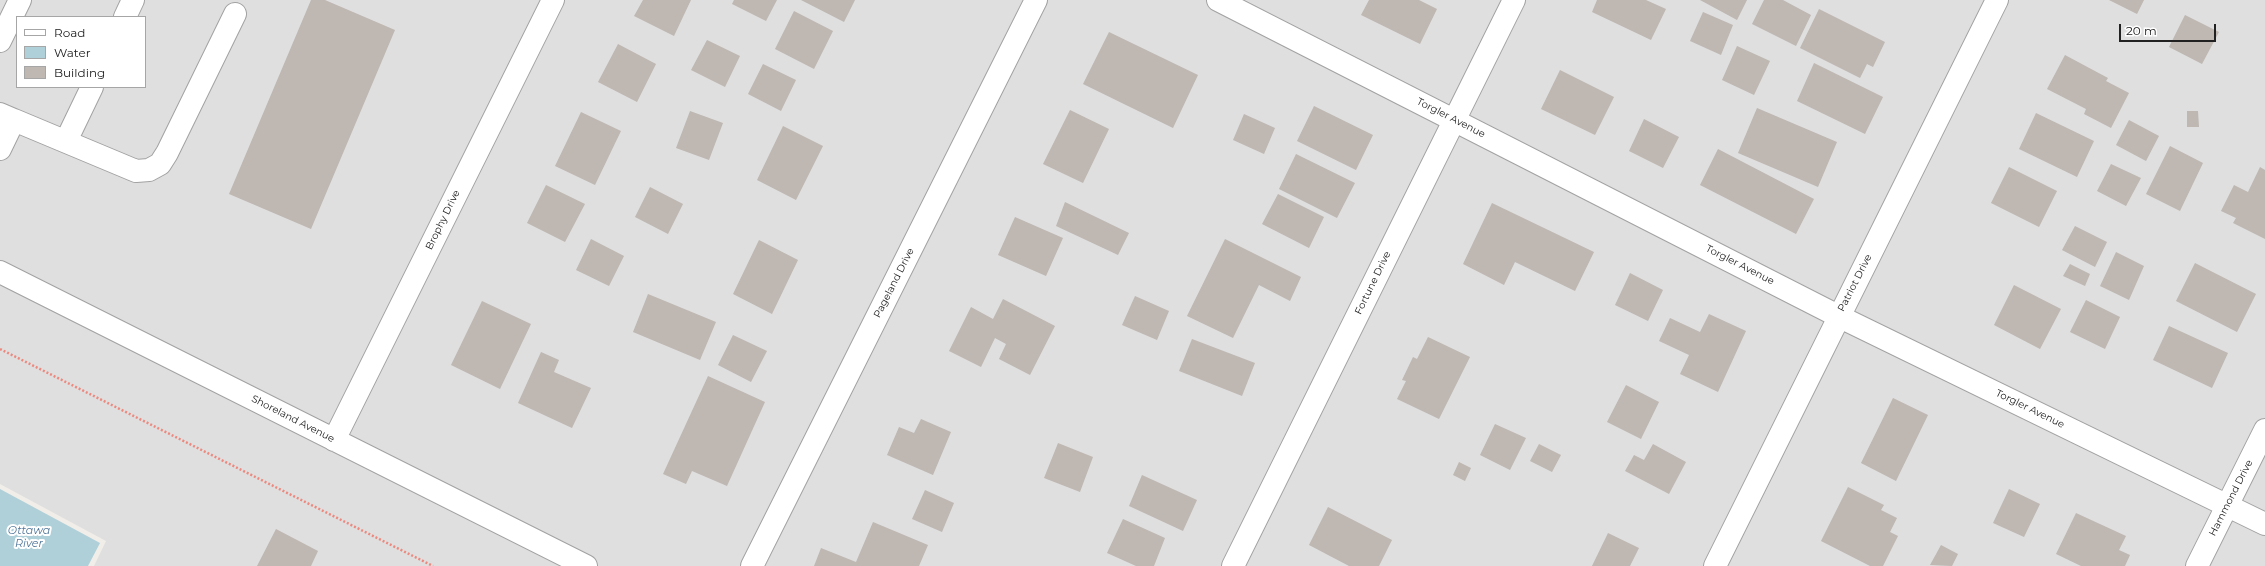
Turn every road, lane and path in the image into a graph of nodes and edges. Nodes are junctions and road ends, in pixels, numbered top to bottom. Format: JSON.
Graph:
{"nodes":[{"id":1,"x":20,"y":0,"type":"edge"},
{"id":2,"x":133,"y":0,"type":"edge"},
{"id":3,"x":553,"y":0,"type":"edge"},
{"id":4,"x":1036,"y":0,"type":"edge"},
{"id":5,"x":1218,"y":0,"type":"edge"},
{"id":6,"x":1514,"y":0,"type":"edge"},
{"id":7,"x":1997,"y":0,"type":"edge"},
{"id":8,"x":235,"y":14,"type":"dead end"},
{"id":9,"x":125,"y":16,"type":"edge"},
{"id":10,"x":0,"y":42,"type":"edge"},
{"id":11,"x":92,"y":88,"type":"edge"},
{"id":12,"x":7,"y":117,"type":"edge"},
{"id":13,"x":1454,"y":119,"type":"junction"},
{"id":14,"x":66,"y":141,"type":"junction"},
{"id":15,"x":0,"y":149,"type":"edge"},
{"id":16,"x":0,"y":272,"type":"edge"},
{"id":17,"x":1838,"y":316,"type":"junction"},
{"id":18,"x":0,"y":349,"type":"edge"},
{"id":19,"x":2265,"y":430,"type":"edge"},
{"id":20,"x":334,"y":440,"type":"junction"},
{"id":21,"x":2228,"y":505,"type":"junction"},
{"id":22,"x":2265,"y":524,"type":"edge"},
{"id":23,"x":433,"y":566,"type":"edge"},
{"id":24,"x":586,"y":566,"type":"edge"},
{"id":25,"x":752,"y":566,"type":"edge"},
{"id":26,"x":1233,"y":566,"type":"edge"},
{"id":27,"x":1715,"y":566,"type":"edge"},
{"id":28,"x":2197,"y":566,"type":"edge"}],
"edges":[{"from":1,"to":10,"type":"street"},
{"from":2,"to":9,"type":"street"},
{"from":3,"to":20,"type":"street","name":"Brophy Drive"},
{"from":4,"to":25,"type":"street","name":"Pageland Drive"},
{"from":5,"to":13,"type":"street","name":"Torgler Avenue"},
{"from":6,"to":13,"type":"street","name":"Fortune Drive"},
{"from":7,"to":17,"type":"street","name":"Patriot Drive"},
{"from":8,"to":14,"type":"street"},
{"from":11,"to":14,"type":"street"},
{"from":12,"to":14,"type":"street"},
{"from":12,"to":15,"type":"street"},
{"from":13,"to":17,"type":"street","name":"Torgler Avenue"},
{"from":13,"to":26,"type":"street","name":"Fortune Drive"},
{"from":16,"to":20,"type":"street","name":"Shoreland Avenue"},
{"from":17,"to":21,"type":"street","name":"Torgler Avenue"},
{"from":17,"to":27,"type":"street","name":"Patriot Drive"},
{"from":18,"to":23,"type":"path"},
{"from":19,"to":21,"type":"street","name":"Hammond Drive"},
{"from":20,"to":24,"type":"street","name":"Shoreland Avenue"},
{"from":21,"to":22,"type":"street","name":"Torgler Avenue"},
{"from":21,"to":28,"type":"street","name":"Hammond Drive"}]}
